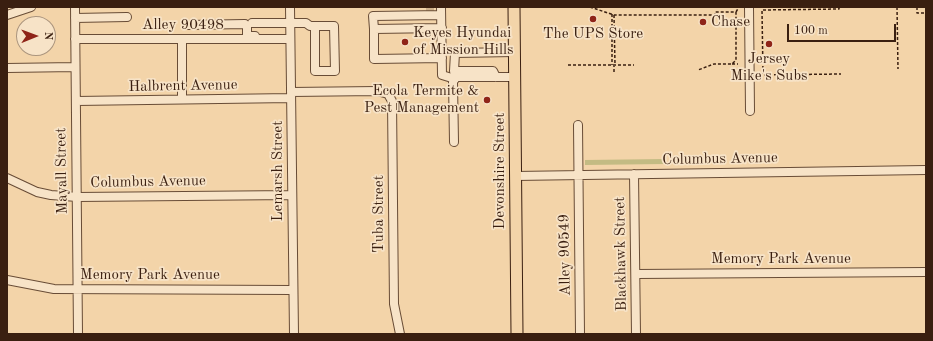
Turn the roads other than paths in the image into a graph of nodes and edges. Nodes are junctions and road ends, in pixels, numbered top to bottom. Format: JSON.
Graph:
{"nodes":[{"id":1,"x":32,"y":7,"type":"edge"},
{"id":2,"x":75,"y":7,"type":"edge"},
{"id":3,"x":290,"y":7,"type":"edge"},
{"id":4,"x":514,"y":7,"type":"edge"},
{"id":5,"x":749,"y":7,"type":"edge"},
{"id":6,"x":441,"y":11,"type":"edge"},
{"id":7,"x":7,"y":16,"type":"edge"},
{"id":8,"x":127,"y":17,"type":"dead end"},
{"id":9,"x":75,"y":18,"type":"junction"},
{"id":10,"x":252,"y":23,"type":"dead end"},
{"id":11,"x":188,"y":25,"type":"dead end"},
{"id":12,"x":312,"y":26,"type":"junction"},
{"id":13,"x":442,"y":28,"type":"junction"},
{"id":14,"x":374,"y":29,"type":"junction"},
{"id":15,"x":290,"y":32,"type":"junction"},
{"id":16,"x":75,"y":39,"type":"junction"},
{"id":17,"x":182,"y":40,"type":"junction"},
{"id":18,"x":514,"y":52,"type":"junction"},
{"id":19,"x":442,"y":58,"type":"junction"},
{"id":20,"x":75,"y":67,"type":"junction"},
{"id":21,"x":7,"y":68,"type":"edge"},
{"id":22,"x":496,"y":77,"type":"junction"},
{"id":23,"x":514,"y":77,"type":"junction"},
{"id":24,"x":455,"y":79,"type":"junction"},
{"id":25,"x":388,"y":94,"type":"joint"},
{"id":26,"x":292,"y":95,"type":"junction"},
{"id":27,"x":182,"y":99,"type":"junction"},
{"id":28,"x":76,"y":101,"type":"junction"},
{"id":29,"x":750,"y":111,"type":"dead end"},
{"id":30,"x":578,"y":125,"type":"dead end"},
{"id":31,"x":454,"y":142,"type":"dead end"},
{"id":32,"x":926,"y":170,"type":"edge"},
{"id":33,"x":634,"y":174,"type":"junction"},
{"id":34,"x":578,"y":175,"type":"junction"},
{"id":35,"x":515,"y":176,"type":"junction"},
{"id":36,"x":7,"y":178,"type":"edge"},
{"id":37,"x":292,"y":195,"type":"junction"},
{"id":38,"x":77,"y":197,"type":"junction"},
{"id":39,"x":926,"y":272,"type":"edge"},
{"id":40,"x":636,"y":274,"type":"junction"},
{"id":41,"x":7,"y":280,"type":"edge"},
{"id":42,"x":78,"y":289,"type":"junction"},
{"id":43,"x":293,"y":290,"type":"junction"},
{"id":44,"x":78,"y":334,"type":"edge"},
{"id":45,"x":294,"y":334,"type":"edge"},
{"id":46,"x":400,"y":334,"type":"edge"},
{"id":47,"x":517,"y":334,"type":"edge"},
{"id":48,"x":580,"y":334,"type":"edge"},
{"id":49,"x":636,"y":334,"type":"edge"}],
"edges":[{"from":1,"to":7,"type":"street"},
{"from":2,"to":9,"type":"street","name":"Mayall Street"},
{"from":3,"to":15,"type":"street","name":"Lemarsh Street"},
{"from":4,"to":18,"type":"main road","name":"Devonshire Street"},
{"from":5,"to":29,"type":"street"},
{"from":6,"to":13,"type":"street"},
{"from":6,"to":14,"type":"street"},
{"from":8,"to":9,"type":"street"},
{"from":9,"to":16,"type":"street","name":"Mayall Street"},
{"from":10,"to":15,"type":"street"},
{"from":11,"to":15,"type":"street"},
{"from":12,"to":12,"type":"street"},
{"from":12,"to":15,"type":"street"},
{"from":13,"to":14,"type":"street"},
{"from":13,"to":19,"type":"street"},
{"from":14,"to":19,"type":"street"},
{"from":15,"to":17,"type":"street","name":"Alley 90498"},
{"from":15,"to":26,"type":"street","name":"Lemarsh Street"},
{"from":16,"to":17,"type":"street","name":"Alley 90498"},
{"from":16,"to":20,"type":"street","name":"Mayall Street"},
{"from":17,"to":27,"type":"street"},
{"from":18,"to":22,"type":"street"},
{"from":18,"to":23,"type":"main road","name":"Devonshire Street"},
{"from":19,"to":24,"type":"street"},
{"from":20,"to":21,"type":"street"},
{"from":20,"to":28,"type":"street","name":"Mayall Street"},
{"from":22,"to":23,"type":"street"},
{"from":22,"to":24,"type":"street"},
{"from":23,"to":35,"type":"main road","name":"Devonshire Street"},
{"from":24,"to":31,"type":"street"},
{"from":25,"to":26,"type":"street","name":"Halbrent Avenue"},
{"from":25,"to":46,"type":"street","name":"Tuba Street"},
{"from":26,"to":27,"type":"street","name":"Halbrent Avenue"},
{"from":26,"to":37,"type":"street","name":"Lemarsh Street"},
{"from":27,"to":28,"type":"street","name":"Halbrent Avenue"},
{"from":28,"to":38,"type":"street","name":"Mayall Street"},
{"from":30,"to":34,"type":"street","name":"Alley 90549"},
{"from":32,"to":33,"type":"street","name":"Columbus Avenue"},
{"from":33,"to":34,"type":"street","name":"Columbus Avenue"},
{"from":33,"to":40,"type":"street","name":"Blackhawk Street"},
{"from":34,"to":35,"type":"street","name":"Columbus Avenue"},
{"from":34,"to":48,"type":"street","name":"Alley 90549"},
{"from":35,"to":47,"type":"main road","name":"Devonshire Street"},
{"from":36,"to":38,"type":"street","name":"Columbus Avenue"},
{"from":37,"to":38,"type":"street","name":"Columbus Avenue"},
{"from":37,"to":43,"type":"street","name":"Lemarsh Street"},
{"from":38,"to":42,"type":"street","name":"Mayall Street"},
{"from":39,"to":40,"type":"street","name":"Memory Park Avenue"},
{"from":40,"to":49,"type":"street","name":"Blackhawk Street"},
{"from":41,"to":42,"type":"street","name":"Memory Park Avenue"},
{"from":42,"to":43,"type":"street","name":"Memory Park Avenue"},
{"from":42,"to":44,"type":"street","name":"Mayall Street"},
{"from":43,"to":45,"type":"street","name":"Lemarsh Street"}]}
